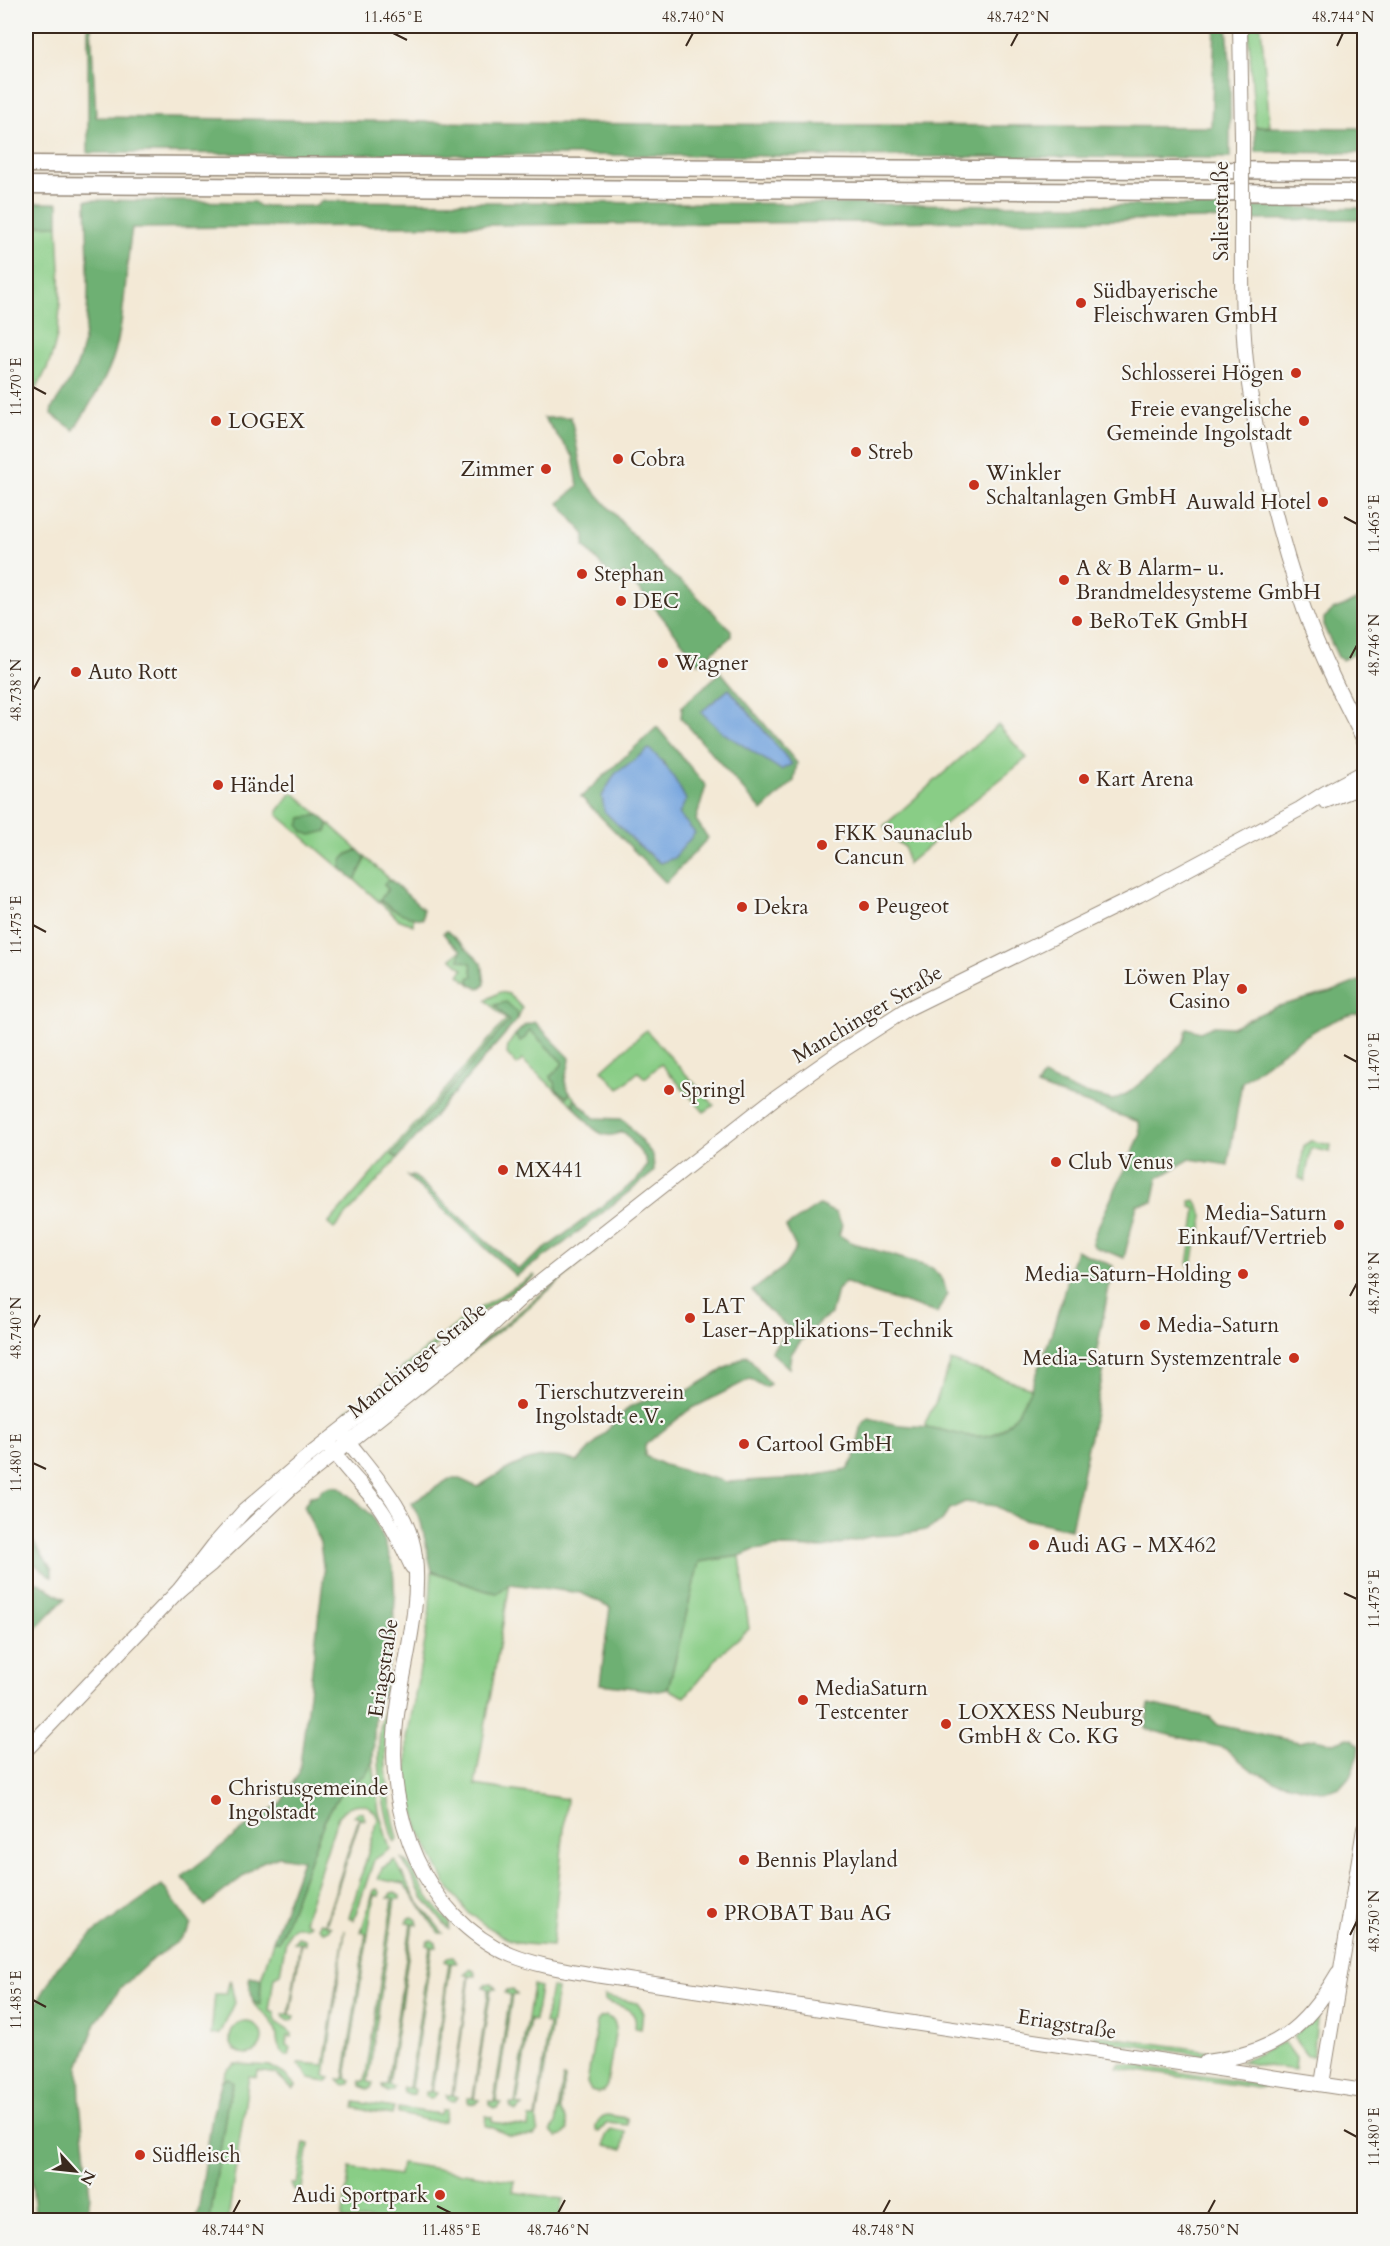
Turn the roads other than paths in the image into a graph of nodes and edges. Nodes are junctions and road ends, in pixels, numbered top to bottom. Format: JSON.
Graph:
{"nodes":[{"id":1,"x":1240,"y":26,"type":"edge"},
{"id":2,"x":26,"y":164,"type":"edge"},
{"id":3,"x":1365,"y":171,"type":"edge"},
{"id":4,"x":26,"y":186,"type":"edge"},
{"id":5,"x":1365,"y":194,"type":"edge"},
{"id":6,"x":1331,"y":672,"type":"junction"},
{"id":7,"x":1365,"y":722,"type":"edge"},
{"id":8,"x":1365,"y":740,"type":"edge"},
{"id":9,"x":1365,"y":772,"type":"edge"},
{"id":10,"x":1365,"y":786,"type":"edge"},
{"id":11,"x":1300,"y":809,"type":"junction"},
{"id":12,"x":345,"y":1437,"type":"junction"},
{"id":13,"x":330,"y":1448,"type":"junction"},
{"id":14,"x":415,"y":1574,"type":"junction"},
{"id":15,"x":26,"y":1750,"type":"edge"},
{"id":16,"x":1365,"y":1829,"type":"edge"},
{"id":17,"x":1342,"y":1966,"type":"junction"},
{"id":18,"x":1192,"y":2064,"type":"junction"},
{"id":19,"x":1322,"y":2084,"type":"junction"},
{"id":20,"x":1365,"y":2091,"type":"edge"}],
"edges":[{"from":1,"to":6,"type":"main road","name":"Salierstraße","bridge":true},
{"from":2,"to":3,"type":"highway"},
{"from":4,"to":5,"type":"highway"},
{"from":6,"to":7,"type":"main road","name":"Salierstraße"},
{"from":6,"to":8,"type":"main road","name":"Salierstraße"},
{"from":9,"to":11,"type":"main road","name":"Manchinger Straße"},
{"from":10,"to":11,"type":"main road","name":"Manchinger Straße"},
{"from":11,"to":12,"type":"main road","name":"Manchinger Straße"},
{"from":12,"to":13,"type":"main road","name":"Manchinger Straße"},
{"from":12,"to":14,"type":"main road","name":"Eriagstraße"},
{"from":13,"to":14,"type":"main road","name":"Eriagstraße"},
{"from":13,"to":15,"type":"main road"},
{"from":14,"to":18,"type":"main road","name":"Eriagstraße"},
{"from":16,"to":17,"type":"main road"},
{"from":17,"to":18,"type":"main road"},
{"from":17,"to":19,"type":"main road"},
{"from":18,"to":19,"type":"main road","name":"Eriagstraße"},
{"from":19,"to":20,"type":"main road","name":"Eriagstraße"}]}
